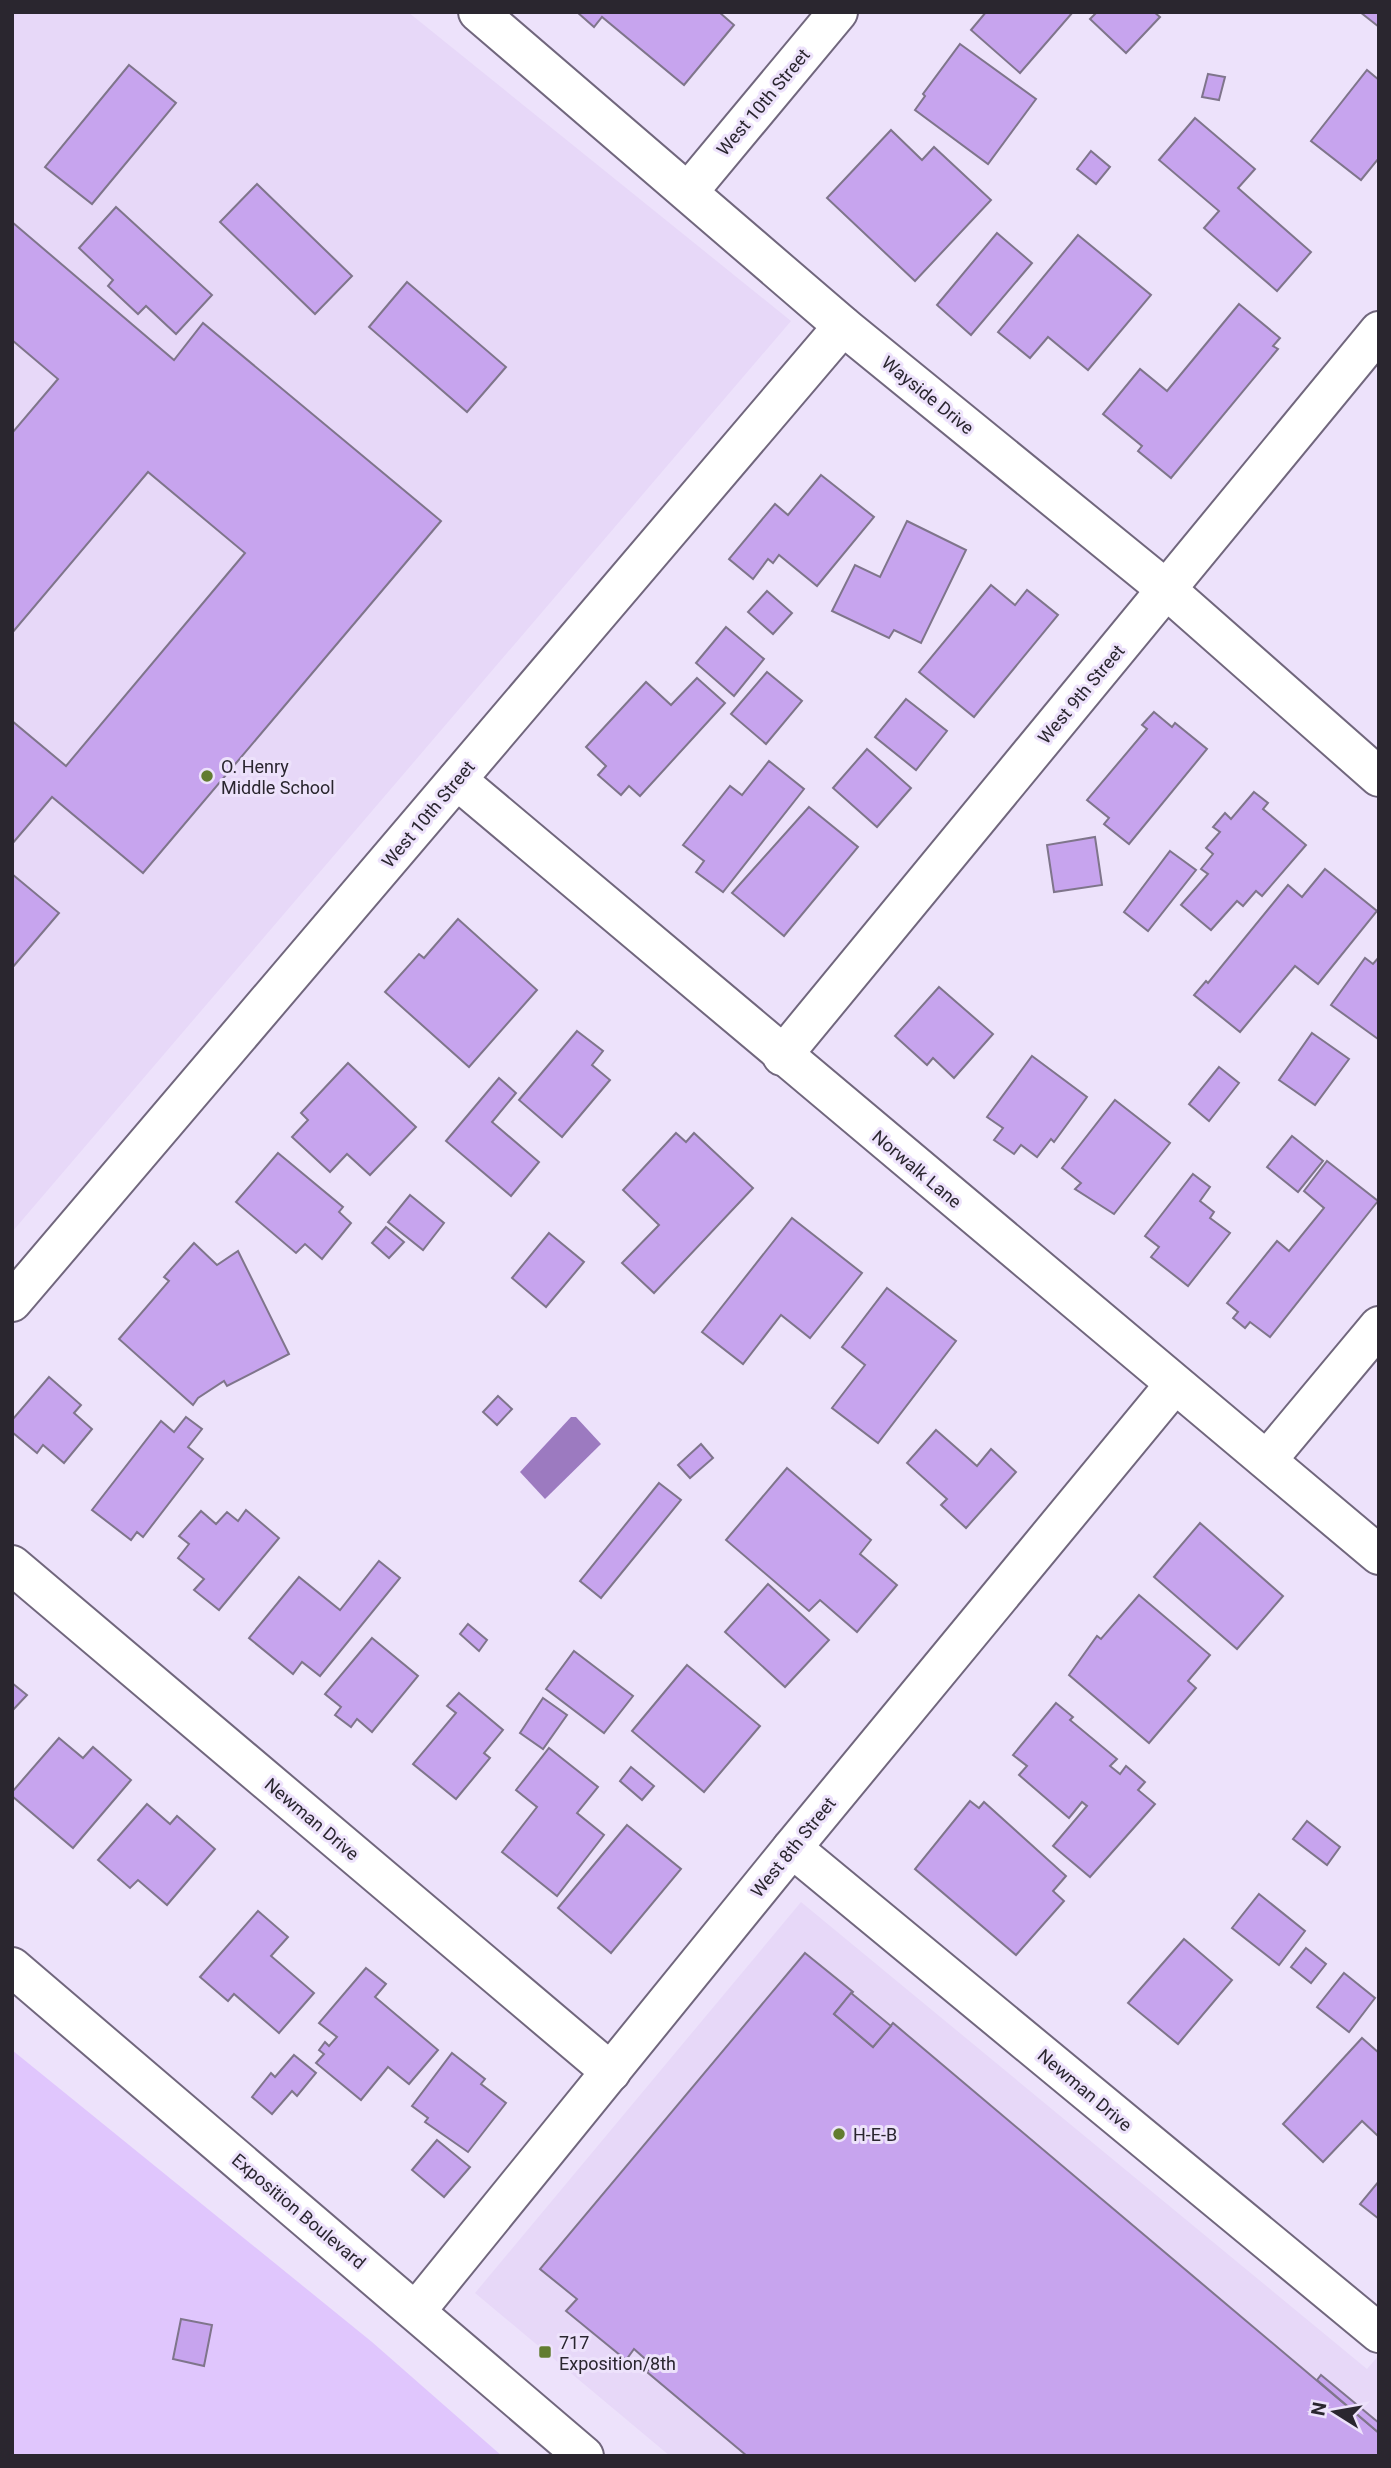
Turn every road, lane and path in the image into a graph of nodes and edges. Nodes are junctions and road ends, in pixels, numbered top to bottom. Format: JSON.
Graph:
{"nodes":[{"id":1,"x":478,"y":12,"type":"edge"},
{"id":2,"x":838,"y":12,"type":"edge"},
{"id":3,"x":689,"y":191,"type":"junction"},
{"id":4,"x":843,"y":326,"type":"junction"},
{"id":5,"x":1379,"y":331,"type":"edge"},
{"id":6,"x":1167,"y":590,"type":"junction"},
{"id":7,"x":1379,"y":777,"type":"edge"},
{"id":8,"x":457,"y":780,"type":"junction"},
{"id":9,"x":782,"y":1056,"type":"junction"},
{"id":10,"x":12,"y":1302,"type":"edge"},
{"id":11,"x":1379,"y":1326,"type":"edge"},
{"id":12,"x":1174,"y":1385,"type":"junction"},
{"id":13,"x":1267,"y":1460,"type":"junction"},
{"id":14,"x":1379,"y":1555,"type":"edge"},
{"id":15,"x":12,"y":1565,"type":"edge"},
{"id":16,"x":792,"y":1847,"type":"junction"},
{"id":17,"x":12,"y":1967,"type":"edge"},
{"id":18,"x":611,"y":2072,"type":"junction"},
{"id":19,"x":416,"y":2311,"type":"junction"},
{"id":20,"x":1378,"y":2331,"type":"edge"},
{"id":21,"x":584,"y":2456,"type":"edge"}],
"edges":[{"from":1,"to":3,"type":"street","name":"Wayside Drive"},
{"from":2,"to":3,"type":"street","name":"West 10th Street"},
{"from":3,"to":4,"type":"street","name":"Wayside Drive"},
{"from":4,"to":6,"type":"street","name":"Wayside Drive"},
{"from":4,"to":8,"type":"street","name":"West 10th Street"},
{"from":5,"to":6,"type":"street","name":"West 9th Street"},
{"from":6,"to":7,"type":"street","name":"Wayside Drive"},
{"from":6,"to":9,"type":"street","name":"West 9th Street"},
{"from":8,"to":9,"type":"street","name":"Norwalk Lane"},
{"from":8,"to":10,"type":"street","name":"West 10th Street"},
{"from":9,"to":12,"type":"street","name":"Norwalk Lane"},
{"from":11,"to":13,"type":"street"},
{"from":12,"to":13,"type":"street","name":"Norwalk Lane"},
{"from":12,"to":16,"type":"street","name":"West 8th Street"},
{"from":13,"to":14,"type":"street","name":"Norwalk Lane"},
{"from":15,"to":18,"type":"street","name":"Newman Drive"},
{"from":16,"to":18,"type":"street","name":"West 8th Street"},
{"from":16,"to":20,"type":"street","name":"Newman Drive"},
{"from":17,"to":19,"type":"street","name":"Exposition Boulevard"},
{"from":18,"to":19,"type":"street","name":"West 8th Street"},
{"from":19,"to":21,"type":"street","name":"Exposition Boulevard"}]}
